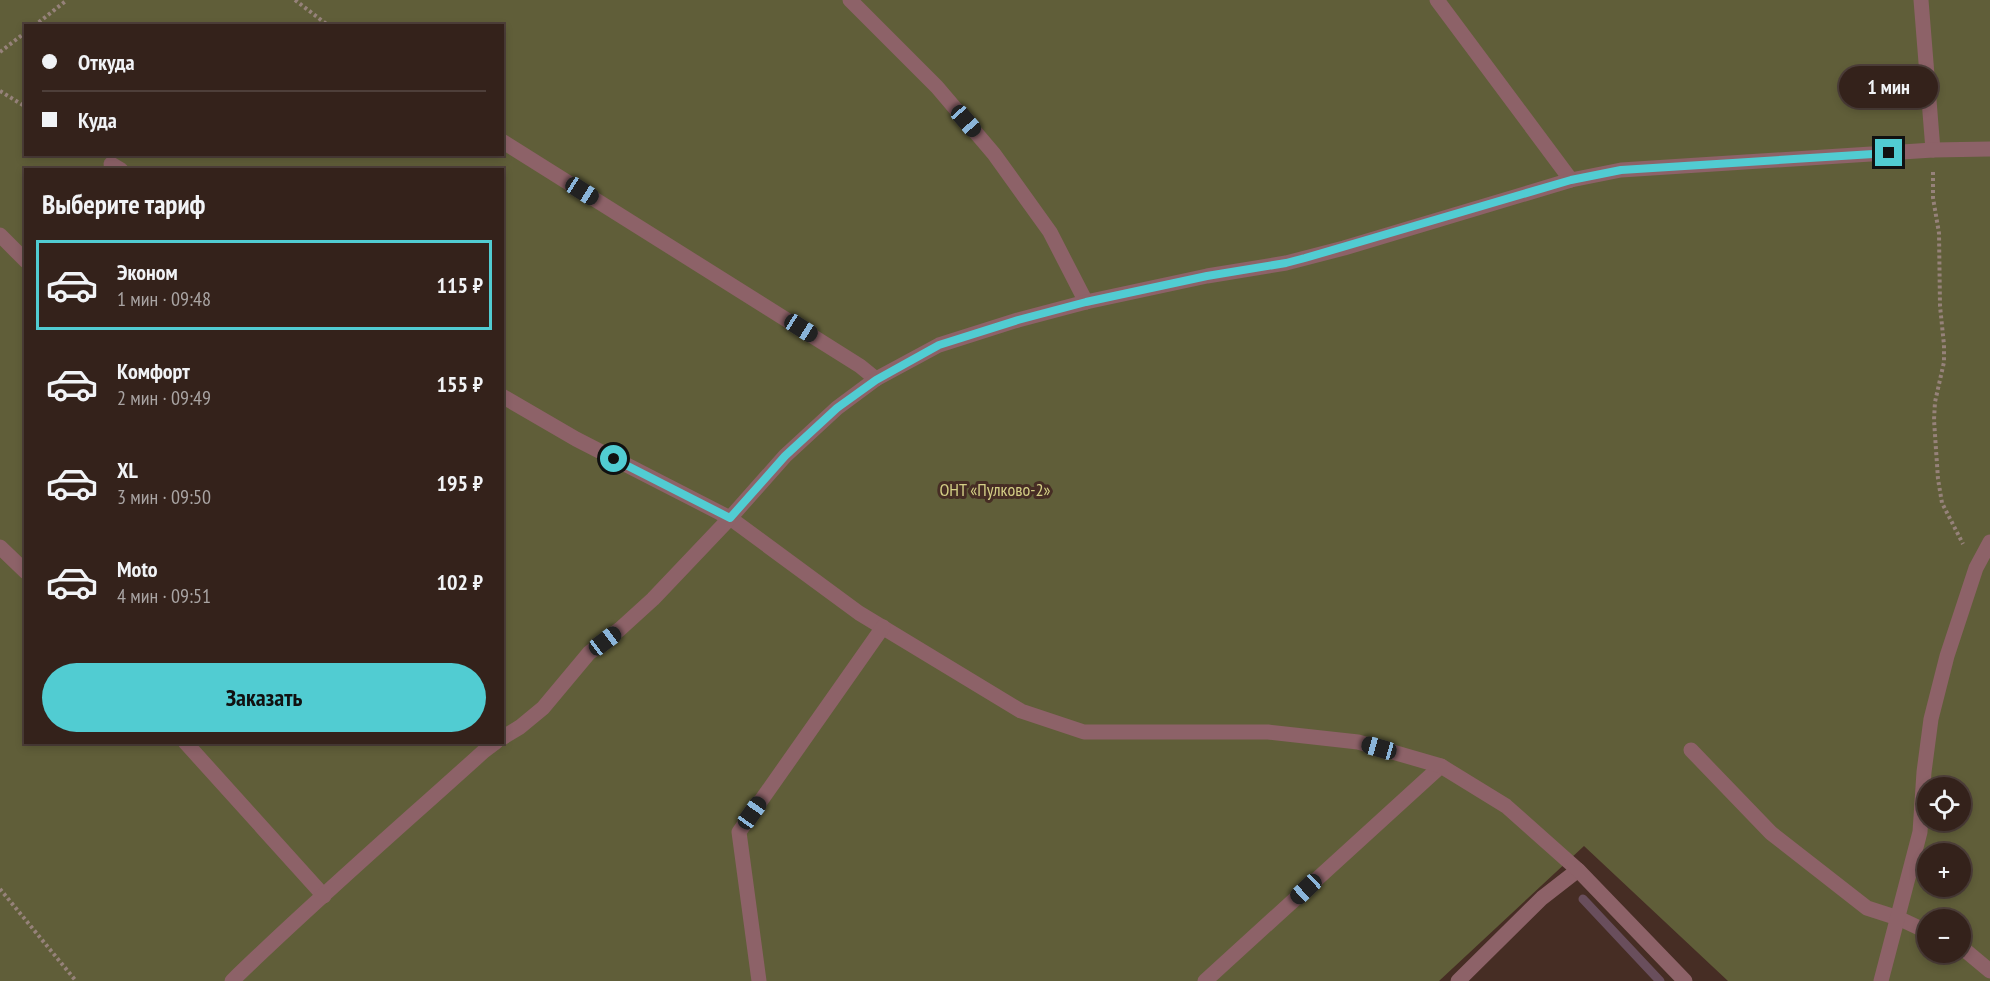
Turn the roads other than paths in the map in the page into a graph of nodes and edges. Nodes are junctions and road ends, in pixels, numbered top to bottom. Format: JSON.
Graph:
{"nodes":[{"id":1,"x":850,"y":0,"type":"edge"},
{"id":2,"x":1437,"y":0,"type":"edge"},
{"id":3,"x":1921,"y":0,"type":"edge"},
{"id":4,"x":504,"y":142,"type":"edge"},
{"id":5,"x":1990,"y":149,"type":"edge"},
{"id":6,"x":1933,"y":150,"type":"junction"},
{"id":7,"x":1571,"y":180,"type":"junction"},
{"id":8,"x":0,"y":235,"type":"edge"},
{"id":9,"x":24,"y":259,"type":"edge"},
{"id":10,"x":1086,"y":302,"type":"junction"},
{"id":11,"x":876,"y":380,"type":"junction"},
{"id":12,"x":504,"y":397,"type":"edge"},
{"id":13,"x":730,"y":518,"type":"junction"},
{"id":14,"x":1990,"y":542,"type":"edge"},
{"id":15,"x":0,"y":547,"type":"edge"},
{"id":16,"x":24,"y":570,"type":"edge"},
{"id":17,"x":883,"y":627,"type":"junction"},
{"id":18,"x":504,"y":737,"type":"edge"},
{"id":19,"x":187,"y":744,"type":"edge"},
{"id":20,"x":486,"y":745,"type":"edge"},
{"id":21,"x":1691,"y":750,"type":"dead end"},
{"id":22,"x":1442,"y":766,"type":"junction"},
{"id":23,"x":1578,"y":870,"type":"junction"},
{"id":24,"x":324,"y":896,"type":"junction"},
{"id":25,"x":1898,"y":918,"type":"junction"},
{"id":26,"x":1917,"y":927,"type":"edge"},
{"id":27,"x":1971,"y":955,"type":"edge"},
{"id":28,"x":1990,"y":971,"type":"edge"},
{"id":29,"x":232,"y":981,"type":"edge"},
{"id":30,"x":759,"y":981,"type":"edge"},
{"id":31,"x":1205,"y":981,"type":"edge"},
{"id":32,"x":1458,"y":981,"type":"edge"},
{"id":33,"x":1684,"y":981,"type":"edge"},
{"id":34,"x":1881,"y":981,"type":"edge"}],
"edges":[{"from":1,"to":10,"type":"street"},
{"from":2,"to":7,"type":"street"},
{"from":3,"to":6,"type":"street"},
{"from":4,"to":11,"type":"street"},
{"from":5,"to":6,"type":"street"},
{"from":6,"to":7,"type":"street"},
{"from":7,"to":10,"type":"street"},
{"from":8,"to":9,"type":"street"},
{"from":10,"to":11,"type":"street"},
{"from":11,"to":13,"type":"street"},
{"from":12,"to":13,"type":"street"},
{"from":13,"to":17,"type":"street"},
{"from":13,"to":18,"type":"street"},
{"from":14,"to":25,"type":"street"},
{"from":15,"to":16,"type":"street"},
{"from":17,"to":22,"type":"street"},
{"from":17,"to":30,"type":"street"},
{"from":19,"to":24,"type":"street"},
{"from":20,"to":24,"type":"street"},
{"from":21,"to":25,"type":"street"},
{"from":22,"to":23,"type":"street"},
{"from":22,"to":31,"type":"street"},
{"from":23,"to":32,"type":"street"},
{"from":23,"to":33,"type":"street"},
{"from":24,"to":29,"type":"street"},
{"from":25,"to":26,"type":"street"},
{"from":25,"to":34,"type":"street"},
{"from":27,"to":28,"type":"street"}]}
